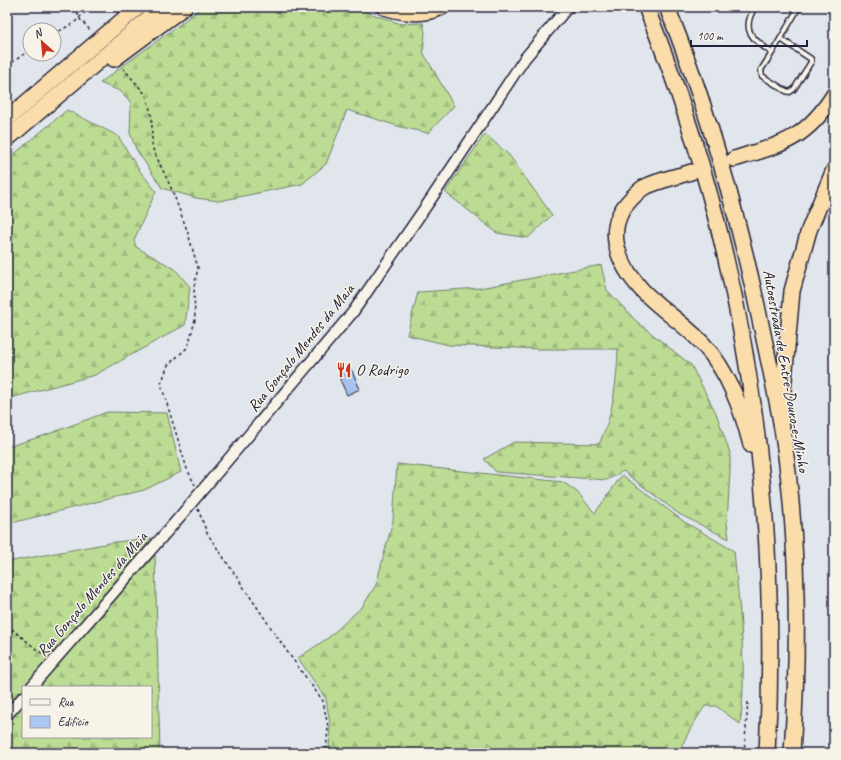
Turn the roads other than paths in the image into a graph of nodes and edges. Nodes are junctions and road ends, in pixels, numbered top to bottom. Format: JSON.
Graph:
{"nodes":[{"id":1,"x":138,"y":7,"type":"edge"},
{"id":2,"x":162,"y":7,"type":"edge"},
{"id":3,"x":184,"y":7,"type":"edge"},
{"id":4,"x":384,"y":7,"type":"edge"},
{"id":5,"x":442,"y":7,"type":"edge"},
{"id":6,"x":568,"y":7,"type":"edge"},
{"id":7,"x":646,"y":7,"type":"edge"},
{"id":8,"x":667,"y":7,"type":"edge"},
{"id":9,"x":755,"y":7,"type":"edge"},
{"id":10,"x":799,"y":7,"type":"edge"},
{"id":11,"x":781,"y":39,"type":"junction"},
{"id":12,"x":772,"y":54,"type":"junction"},
{"id":13,"x":834,"y":94,"type":"edge"},
{"id":14,"x":52,"y":100,"type":"junction"},
{"id":15,"x":7,"y":119,"type":"edge"},
{"id":16,"x":7,"y":139,"type":"edge"},
{"id":17,"x":734,"y":159,"type":"dead end"},
{"id":18,"x":834,"y":170,"type":"edge"},
{"id":19,"x":691,"y":172,"type":"dead end"},
{"id":20,"x":783,"y":436,"type":"junction"},
{"id":21,"x":765,"y":499,"type":"junction"},
{"id":22,"x":33,"y":686,"type":"edge"},
{"id":23,"x":22,"y":698,"type":"edge"},
{"id":24,"x":7,"y":715,"type":"edge"},
{"id":25,"x":767,"y":753,"type":"edge"},
{"id":26,"x":792,"y":753,"type":"edge"}],
"edges":[{"from":1,"to":15,"type":"highway"},
{"from":2,"to":14,"type":"highway"},
{"from":3,"to":14,"type":"highway"},
{"from":4,"to":5,"type":"highway"},
{"from":6,"to":22,"type":"street","name":"Rua Gonçalo Mendes da Maia"},
{"from":7,"to":21,"type":"highway"},
{"from":8,"to":20,"type":"highway","name":"Autoestrada de Entre-Douro-e-Minho"},
{"from":9,"to":12,"type":"lane"},
{"from":10,"to":11,"type":"lane"},
{"from":11,"to":12,"type":"lane"},
{"from":11,"to":12,"type":"lane"},
{"from":13,"to":17,"type":"highway"},
{"from":14,"to":16,"type":"highway"},
{"from":18,"to":20,"type":"highway"},
{"from":19,"to":21,"type":"highway"},
{"from":20,"to":26,"type":"highway","name":"Autoestrada de Entre-Douro-e-Minho"},
{"from":21,"to":25,"type":"highway"},
{"from":23,"to":24,"type":"street"}]}
